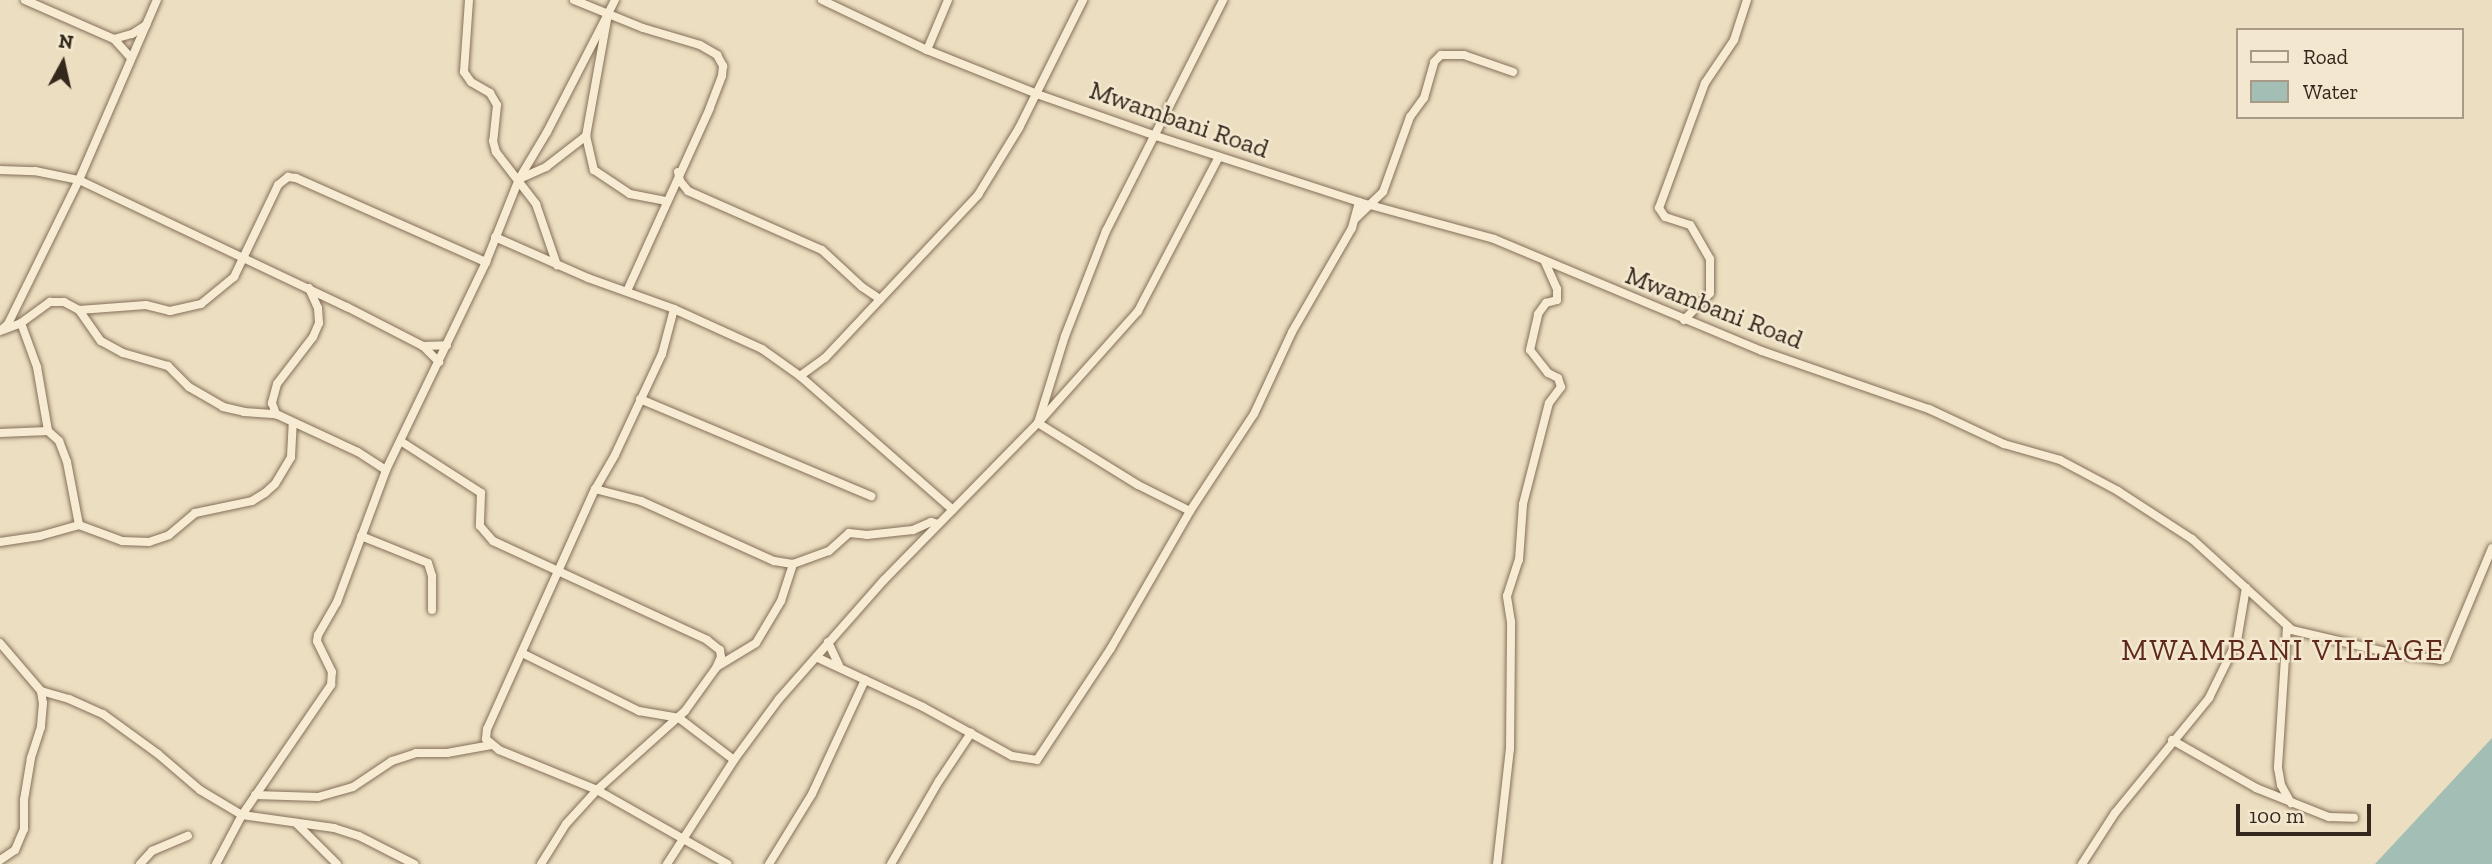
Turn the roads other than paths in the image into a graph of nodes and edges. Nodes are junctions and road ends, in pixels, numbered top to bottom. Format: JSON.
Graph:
{"nodes":[{"id":1,"x":25,"y":0,"type":"edge"},
{"id":2,"x":157,"y":0,"type":"edge"},
{"id":3,"x":469,"y":0,"type":"edge"},
{"id":4,"x":574,"y":0,"type":"edge"},
{"id":5,"x":615,"y":0,"type":"edge"},
{"id":6,"x":822,"y":0,"type":"edge"},
{"id":7,"x":843,"y":0,"type":"edge"},
{"id":8,"x":948,"y":0,"type":"edge"},
{"id":9,"x":1083,"y":0,"type":"edge"},
{"id":10,"x":1223,"y":0,"type":"edge"},
{"id":11,"x":1747,"y":0,"type":"edge"},
{"id":12,"x":588,"y":3,"type":"edge"},
{"id":13,"x":841,"y":11,"type":"junction"},
{"id":14,"x":608,"y":14,"type":"junction"},
{"id":15,"x":146,"y":25,"type":"junction"},
{"id":16,"x":114,"y":39,"type":"junction"},
{"id":17,"x":927,"y":50,"type":"junction"},
{"id":18,"x":130,"y":57,"type":"junction"},
{"id":19,"x":1513,"y":72,"type":"dead end"},
{"id":20,"x":1037,"y":93,"type":"junction"},
{"id":21,"x":586,"y":136,"type":"junction"},
{"id":22,"x":1156,"y":136,"type":"junction"},
{"id":23,"x":1219,"y":157,"type":"junction"},
{"id":24,"x":0,"y":170,"type":"edge"},
{"id":25,"x":678,"y":173,"type":"junction"},
{"id":26,"x":519,"y":179,"type":"junction"},
{"id":27,"x":79,"y":180,"type":"junction"},
{"id":28,"x":665,"y":201,"type":"junction"},
{"id":29,"x":1359,"y":202,"type":"junction"},
{"id":30,"x":1373,"y":205,"type":"junction"},
{"id":31,"x":1355,"y":219,"type":"junction"},
{"id":32,"x":495,"y":237,"type":"junction"},
{"id":33,"x":244,"y":259,"type":"junction"},
{"id":34,"x":1545,"y":261,"type":"junction"},
{"id":35,"x":486,"y":262,"type":"junction"},
{"id":36,"x":557,"y":265,"type":"junction"},
{"id":37,"x":309,"y":288,"type":"junction"},
{"id":38,"x":627,"y":291,"type":"junction"},
{"id":39,"x":880,"y":299,"type":"junction"},
{"id":40,"x":674,"y":309,"type":"junction"},
{"id":41,"x":79,"y":310,"type":"junction"},
{"id":42,"x":1684,"y":320,"type":"junction"},
{"id":43,"x":22,"y":323,"type":"junction"},
{"id":44,"x":0,"y":331,"type":"edge"},
{"id":45,"x":447,"y":345,"type":"junction"},
{"id":46,"x":423,"y":346,"type":"junction"},
{"id":47,"x":439,"y":362,"type":"junction"},
{"id":48,"x":800,"y":376,"type":"junction"},
{"id":49,"x":640,"y":399,"type":"junction"},
{"id":50,"x":276,"y":414,"type":"junction"},
{"id":51,"x":1038,"y":423,"type":"junction"},
{"id":52,"x":293,"y":424,"type":"junction"},
{"id":53,"x":48,"y":431,"type":"junction"},
{"id":54,"x":0,"y":433,"type":"edge"},
{"id":55,"x":402,"y":442,"type":"junction"},
{"id":56,"x":386,"y":470,"type":"junction"},
{"id":57,"x":595,"y":489,"type":"junction"},
{"id":58,"x":871,"y":496,"type":"dead end"},
{"id":59,"x":953,"y":510,"type":"junction"},
{"id":60,"x":1190,"y":511,"type":"junction"},
{"id":61,"x":938,"y":524,"type":"junction"},
{"id":62,"x":79,"y":525,"type":"junction"},
{"id":63,"x":361,"y":536,"type":"junction"},
{"id":64,"x":0,"y":542,"type":"edge"},
{"id":65,"x":2492,"y":548,"type":"edge"},
{"id":66,"x":793,"y":564,"type":"junction"},
{"id":67,"x":558,"y":571,"type":"junction"},
{"id":68,"x":2246,"y":588,"type":"junction"},
{"id":69,"x":432,"y":610,"type":"dead end"},
{"id":70,"x":2287,"y":627,"type":"junction"},
{"id":71,"x":828,"y":642,"type":"junction"},
{"id":72,"x":0,"y":643,"type":"edge"},
{"id":73,"x":522,"y":653,"type":"junction"},
{"id":74,"x":816,"y":657,"type":"junction"},
{"id":75,"x":839,"y":666,"type":"junction"},
{"id":76,"x":716,"y":668,"type":"junction"},
{"id":77,"x":865,"y":680,"type":"junction"},
{"id":78,"x":41,"y":691,"type":"junction"},
{"id":79,"x":679,"y":718,"type":"junction"},
{"id":80,"x":971,"y":733,"type":"junction"},
{"id":81,"x":2172,"y":740,"type":"junction"},
{"id":82,"x":491,"y":745,"type":"junction"},
{"id":83,"x":734,"y":760,"type":"junction"},
{"id":84,"x":597,"y":790,"type":"junction"},
{"id":85,"x":256,"y":795,"type":"junction"},
{"id":86,"x":2291,"y":803,"type":"junction"},
{"id":87,"x":242,"y":816,"type":"junction"},
{"id":88,"x":2354,"y":818,"type":"dead end"},
{"id":89,"x":296,"y":823,"type":"junction"},
{"id":90,"x":188,"y":836,"type":"dead end"},
{"id":91,"x":684,"y":838,"type":"junction"},
{"id":92,"x":0,"y":860,"type":"edge"},
{"id":93,"x":140,"y":864,"type":"edge"},
{"id":94,"x":216,"y":864,"type":"edge"},
{"id":95,"x":337,"y":864,"type":"edge"},
{"id":96,"x":414,"y":864,"type":"edge"},
{"id":97,"x":541,"y":864,"type":"edge"},
{"id":98,"x":667,"y":864,"type":"edge"},
{"id":99,"x":727,"y":864,"type":"edge"},
{"id":100,"x":769,"y":864,"type":"edge"},
{"id":101,"x":891,"y":864,"type":"edge"},
{"id":102,"x":1497,"y":864,"type":"edge"},
{"id":103,"x":2082,"y":864,"type":"edge"}],
"edges":[{"from":1,"to":16,"type":"street"},
{"from":2,"to":15,"type":"street"},
{"from":3,"to":26,"type":"street"},
{"from":4,"to":12,"type":"street"},
{"from":5,"to":14,"type":"street"},
{"from":6,"to":13,"type":"street","name":"Mwambani Road"},
{"from":7,"to":13,"type":"street"},
{"from":8,"to":17,"type":"street"},
{"from":9,"to":20,"type":"street"},
{"from":10,"to":22,"type":"street"},
{"from":11,"to":42,"type":"street"},
{"from":12,"to":14,"type":"street"},
{"from":13,"to":17,"type":"street","name":"Mwambani Road"},
{"from":14,"to":21,"type":"street"},
{"from":14,"to":25,"type":"street"},
{"from":14,"to":26,"type":"street"},
{"from":15,"to":16,"type":"street"},
{"from":15,"to":18,"type":"street"},
{"from":16,"to":18,"type":"street"},
{"from":17,"to":20,"type":"street","name":"Mwambani Road"},
{"from":18,"to":27,"type":"street"},
{"from":19,"to":30,"type":"street"},
{"from":20,"to":22,"type":"street","name":"Mwambani Road"},
{"from":20,"to":39,"type":"street"},
{"from":21,"to":26,"type":"street"},
{"from":21,"to":28,"type":"street"},
{"from":22,"to":23,"type":"street","name":"Mwambani Road"},
{"from":22,"to":51,"type":"street"},
{"from":23,"to":29,"type":"street","name":"Mwambani Road"},
{"from":23,"to":51,"type":"street"},
{"from":24,"to":27,"type":"street"},
{"from":25,"to":28,"type":"street"},
{"from":25,"to":39,"type":"street"},
{"from":26,"to":32,"type":"street"},
{"from":26,"to":36,"type":"street"},
{"from":27,"to":33,"type":"street"},
{"from":27,"to":44,"type":"street"},
{"from":28,"to":38,"type":"street"},
{"from":29,"to":30,"type":"street","name":"Mwambani Road"},
{"from":29,"to":31,"type":"street"},
{"from":30,"to":31,"type":"street"},
{"from":30,"to":34,"type":"street","name":"Mwambani Road"},
{"from":31,"to":60,"type":"street"},
{"from":32,"to":35,"type":"street"},
{"from":32,"to":36,"type":"street"},
{"from":33,"to":35,"type":"street"},
{"from":33,"to":37,"type":"street"},
{"from":33,"to":41,"type":"street"},
{"from":34,"to":42,"type":"street","name":"Mwambani Road"},
{"from":34,"to":102,"type":"street"},
{"from":35,"to":45,"type":"street"},
{"from":36,"to":38,"type":"street"},
{"from":37,"to":46,"type":"street"},
{"from":37,"to":50,"type":"street"},
{"from":38,"to":40,"type":"street"},
{"from":39,"to":48,"type":"street"},
{"from":40,"to":48,"type":"street"},
{"from":40,"to":49,"type":"street"},
{"from":41,"to":43,"type":"street"},
{"from":41,"to":50,"type":"street"},
{"from":42,"to":68,"type":"street","name":"Mwambani Road"},
{"from":43,"to":44,"type":"street"},
{"from":43,"to":53,"type":"street"},
{"from":45,"to":46,"type":"street"},
{"from":45,"to":47,"type":"street"},
{"from":46,"to":47,"type":"street"},
{"from":47,"to":55,"type":"street"},
{"from":48,"to":59,"type":"street"},
{"from":49,"to":57,"type":"street"},
{"from":49,"to":58,"type":"street"},
{"from":50,"to":52,"type":"street"},
{"from":51,"to":59,"type":"street"},
{"from":51,"to":60,"type":"street"},
{"from":52,"to":56,"type":"street"},
{"from":52,"to":62,"type":"street"},
{"from":53,"to":54,"type":"street"},
{"from":53,"to":62,"type":"street"},
{"from":55,"to":56,"type":"street"},
{"from":55,"to":67,"type":"street"},
{"from":56,"to":63,"type":"street"},
{"from":57,"to":66,"type":"street"},
{"from":57,"to":67,"type":"street"},
{"from":59,"to":61,"type":"street"},
{"from":60,"to":80,"type":"street"},
{"from":61,"to":66,"type":"street"},
{"from":61,"to":71,"type":"street"},
{"from":62,"to":64,"type":"street"},
{"from":63,"to":69,"type":"street"},
{"from":63,"to":85,"type":"street"},
{"from":65,"to":70,"type":"street","name":"Mwambani Road"},
{"from":66,"to":76,"type":"street"},
{"from":67,"to":73,"type":"street"},
{"from":67,"to":76,"type":"street"},
{"from":68,"to":70,"type":"street","name":"Mwambani Road"},
{"from":68,"to":81,"type":"street"},
{"from":70,"to":86,"type":"street"},
{"from":71,"to":74,"type":"street"},
{"from":71,"to":75,"type":"street"},
{"from":72,"to":78,"type":"street"},
{"from":73,"to":79,"type":"street"},
{"from":73,"to":82,"type":"street"},
{"from":74,"to":75,"type":"street"},
{"from":74,"to":83,"type":"street"},
{"from":75,"to":77,"type":"street"},
{"from":76,"to":79,"type":"street"},
{"from":77,"to":80,"type":"street"},
{"from":77,"to":100,"type":"street"},
{"from":78,"to":87,"type":"street"},
{"from":78,"to":92,"type":"street"},
{"from":79,"to":83,"type":"street"},
{"from":79,"to":84,"type":"street"},
{"from":80,"to":101,"type":"street"},
{"from":81,"to":86,"type":"street"},
{"from":81,"to":103,"type":"street"},
{"from":82,"to":84,"type":"street"},
{"from":82,"to":85,"type":"street"},
{"from":83,"to":91,"type":"street"},
{"from":84,"to":91,"type":"street"},
{"from":84,"to":97,"type":"street"},
{"from":85,"to":87,"type":"street"},
{"from":86,"to":88,"type":"street"},
{"from":87,"to":89,"type":"street"},
{"from":87,"to":94,"type":"street"},
{"from":89,"to":95,"type":"street"},
{"from":89,"to":96,"type":"street"},
{"from":90,"to":93,"type":"street"},
{"from":91,"to":98,"type":"street"},
{"from":91,"to":99,"type":"street"}]}
